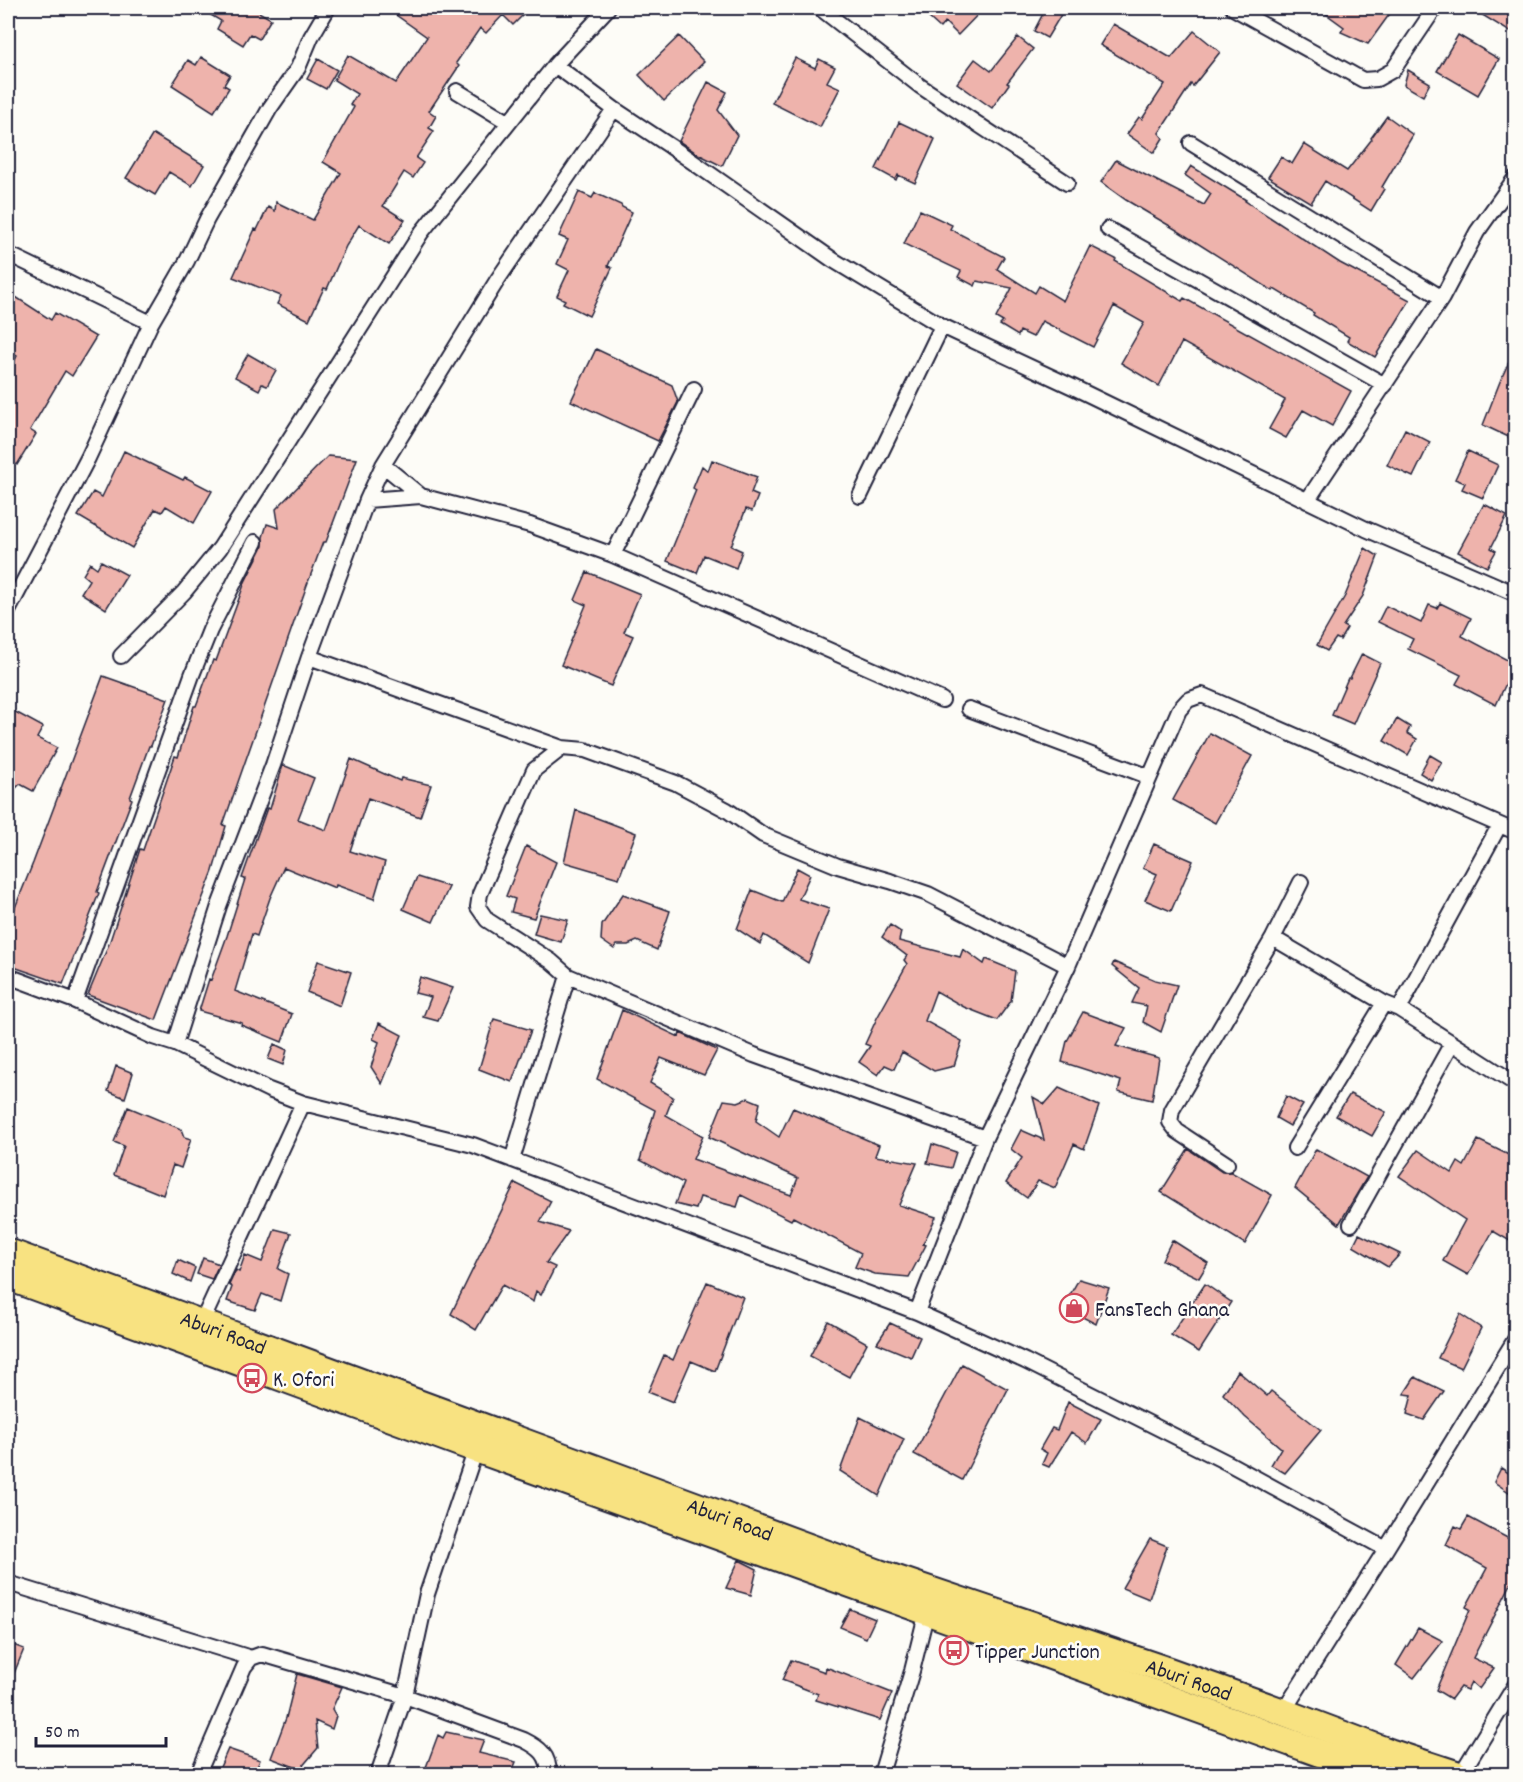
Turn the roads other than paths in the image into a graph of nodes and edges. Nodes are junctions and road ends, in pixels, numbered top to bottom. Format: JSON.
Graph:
{"nodes":[{"id":1,"x":328,"y":8,"type":"edge"},
{"id":2,"x":608,"y":8,"type":"edge"},
{"id":3,"x":820,"y":8,"type":"edge"},
{"id":4,"x":1233,"y":8,"type":"edge"},
{"id":5,"x":1435,"y":8,"type":"edge"},
{"id":6,"x":555,"y":65,"type":"junction"},
{"id":7,"x":458,"y":90,"type":"dead end"},
{"id":8,"x":614,"y":109,"type":"junction"},
{"id":9,"x":508,"y":122,"type":"junction"},
{"id":10,"x":1191,"y":143,"type":"dead end"},
{"id":11,"x":1515,"y":177,"type":"edge"},
{"id":12,"x":1066,"y":183,"type":"dead end"},
{"id":13,"x":1108,"y":229,"type":"dead end"},
{"id":14,"x":8,"y":254,"type":"edge"},
{"id":15,"x":1442,"y":298,"type":"junction"},
{"id":16,"x":151,"y":323,"type":"junction"},
{"id":17,"x":942,"y":326,"type":"junction"},
{"id":18,"x":1385,"y":385,"type":"junction"},
{"id":19,"x":694,"y":389,"type":"dead end"},
{"id":20,"x":383,"y":465,"type":"junction"},
{"id":21,"x":421,"y":496,"type":"junction"},
{"id":22,"x":860,"y":496,"type":"dead end"},
{"id":23,"x":367,"y":500,"type":"junction"},
{"id":24,"x":1307,"y":501,"type":"junction"},
{"id":25,"x":255,"y":542,"type":"dead end"},
{"id":26,"x":613,"y":555,"type":"junction"},
{"id":27,"x":1515,"y":594,"type":"edge"},
{"id":28,"x":8,"y":611,"type":"edge"},
{"id":29,"x":121,"y":656,"type":"dead end"},
{"id":30,"x":309,"y":657,"type":"junction"},
{"id":31,"x":942,"y":700,"type":"dead end"},
{"id":32,"x":969,"y":709,"type":"dead end"},
{"id":33,"x":562,"y":748,"type":"junction"},
{"id":34,"x":1150,"y":777,"type":"junction"},
{"id":35,"x":1499,"y":826,"type":"junction"},
{"id":36,"x":1515,"y":832,"type":"edge"},
{"id":37,"x":1300,"y":882,"type":"dead end"},
{"id":38,"x":1273,"y":938,"type":"junction"},
{"id":39,"x":1068,"y":966,"type":"junction"},
{"id":40,"x":8,"y":976,"type":"edge"},
{"id":41,"x":567,"y":976,"type":"junction"},
{"id":42,"x":75,"y":1001,"type":"junction"},
{"id":43,"x":1383,"y":1003,"type":"junction"},
{"id":44,"x":1399,"y":1009,"type":"junction"},
{"id":45,"x":1452,"y":1043,"type":"junction"},
{"id":46,"x":175,"y":1044,"type":"junction"},
{"id":47,"x":1515,"y":1084,"type":"edge"},
{"id":48,"x":303,"y":1103,"type":"junction"},
{"id":49,"x":984,"y":1138,"type":"junction"},
{"id":50,"x":1295,"y":1148,"type":"dead end"},
{"id":51,"x":512,"y":1160,"type":"junction"},
{"id":52,"x":1227,"y":1164,"type":"dead end"},
{"id":53,"x":1351,"y":1224,"type":"dead end"},
{"id":54,"x":8,"y":1252,"type":"edge"},
{"id":55,"x":8,"y":1276,"type":"edge"},
{"id":56,"x":917,"y":1312,"type":"junction"},
{"id":57,"x":201,"y":1324,"type":"junction"},
{"id":58,"x":1515,"y":1338,"type":"edge"},
{"id":59,"x":476,"y":1449,"type":"junction"},
{"id":60,"x":1386,"y":1549,"type":"junction"},
{"id":61,"x":8,"y":1583,"type":"edge"},
{"id":62,"x":927,"y":1611,"type":"junction"},
{"id":63,"x":251,"y":1658,"type":"junction"},
{"id":64,"x":1169,"y":1671,"type":"junction"},
{"id":65,"x":1515,"y":1684,"type":"edge"},
{"id":66,"x":405,"y":1695,"type":"junction"},
{"id":67,"x":1161,"y":1696,"type":"junction"},
{"id":68,"x":1283,"y":1712,"type":"junction"},
{"id":69,"x":198,"y":1774,"type":"edge"},
{"id":70,"x":378,"y":1774,"type":"edge"},
{"id":71,"x":549,"y":1774,"type":"edge"},
{"id":72,"x":881,"y":1774,"type":"edge"},
{"id":73,"x":1378,"y":1774,"type":"edge"},
{"id":74,"x":1456,"y":1774,"type":"edge"},
{"id":75,"x":1461,"y":1774,"type":"edge"}],
"edges":[{"from":1,"to":16,"type":"street"},
{"from":2,"to":6,"type":"street"},
{"from":3,"to":12,"type":"street"},
{"from":4,"to":5,"type":"street"},
{"from":6,"to":8,"type":"street"},
{"from":6,"to":9,"type":"street"},
{"from":7,"to":9,"type":"street"},
{"from":8,"to":17,"type":"street"},
{"from":8,"to":20,"type":"street"},
{"from":9,"to":29,"type":"street"},
{"from":10,"to":15,"type":"street"},
{"from":11,"to":15,"type":"street"},
{"from":13,"to":18,"type":"street"},
{"from":14,"to":16,"type":"street"},
{"from":15,"to":18,"type":"street"},
{"from":16,"to":28,"type":"street"},
{"from":17,"to":22,"type":"street"},
{"from":17,"to":24,"type":"street"},
{"from":18,"to":24,"type":"street"},
{"from":19,"to":26,"type":"street"},
{"from":20,"to":21,"type":"street"},
{"from":20,"to":23,"type":"street"},
{"from":21,"to":23,"type":"street"},
{"from":21,"to":26,"type":"street"},
{"from":23,"to":30,"type":"street"},
{"from":24,"to":27,"type":"street"},
{"from":25,"to":42,"type":"street"},
{"from":26,"to":31,"type":"street"},
{"from":30,"to":33,"type":"street"},
{"from":30,"to":46,"type":"street"},
{"from":32,"to":34,"type":"street"},
{"from":33,"to":39,"type":"street"},
{"from":33,"to":41,"type":"street"},
{"from":34,"to":35,"type":"street"},
{"from":34,"to":39,"type":"street"},
{"from":35,"to":36,"type":"street"},
{"from":35,"to":44,"type":"street"},
{"from":37,"to":38,"type":"street"},
{"from":38,"to":43,"type":"street"},
{"from":38,"to":52,"type":"street"},
{"from":39,"to":49,"type":"street"},
{"from":40,"to":42,"type":"street"},
{"from":41,"to":49,"type":"street"},
{"from":41,"to":51,"type":"street"},
{"from":42,"to":46,"type":"street"},
{"from":43,"to":44,"type":"street"},
{"from":43,"to":50,"type":"street"},
{"from":44,"to":45,"type":"street"},
{"from":45,"to":47,"type":"street"},
{"from":45,"to":53,"type":"street"},
{"from":46,"to":48,"type":"street"},
{"from":48,"to":51,"type":"street"},
{"from":48,"to":57,"type":"street"},
{"from":49,"to":56,"type":"street"},
{"from":51,"to":56,"type":"street"},
{"from":54,"to":57,"type":"highway","name":"Aburi Road"},
{"from":55,"to":59,"type":"highway","name":"Aburi Road"},
{"from":56,"to":60,"type":"street"},
{"from":57,"to":64,"type":"highway","name":"Aburi Road"},
{"from":58,"to":60,"type":"street"},
{"from":59,"to":62,"type":"highway","name":"Aburi Road"},
{"from":59,"to":66,"type":"street"},
{"from":60,"to":68,"type":"street"},
{"from":61,"to":63,"type":"street"},
{"from":62,"to":67,"type":"highway","name":"Aburi Road"},
{"from":62,"to":72,"type":"street"},
{"from":63,"to":66,"type":"street"},
{"from":63,"to":69,"type":"street"},
{"from":64,"to":67,"type":"highway"},
{"from":64,"to":68,"type":"highway","name":"Aburi Road"},
{"from":65,"to":75,"type":"street"},
{"from":66,"to":70,"type":"street"},
{"from":66,"to":71,"type":"street"},
{"from":67,"to":73,"type":"highway","name":"Aburi Road"},
{"from":68,"to":74,"type":"highway","name":"Aburi Road"}]}
